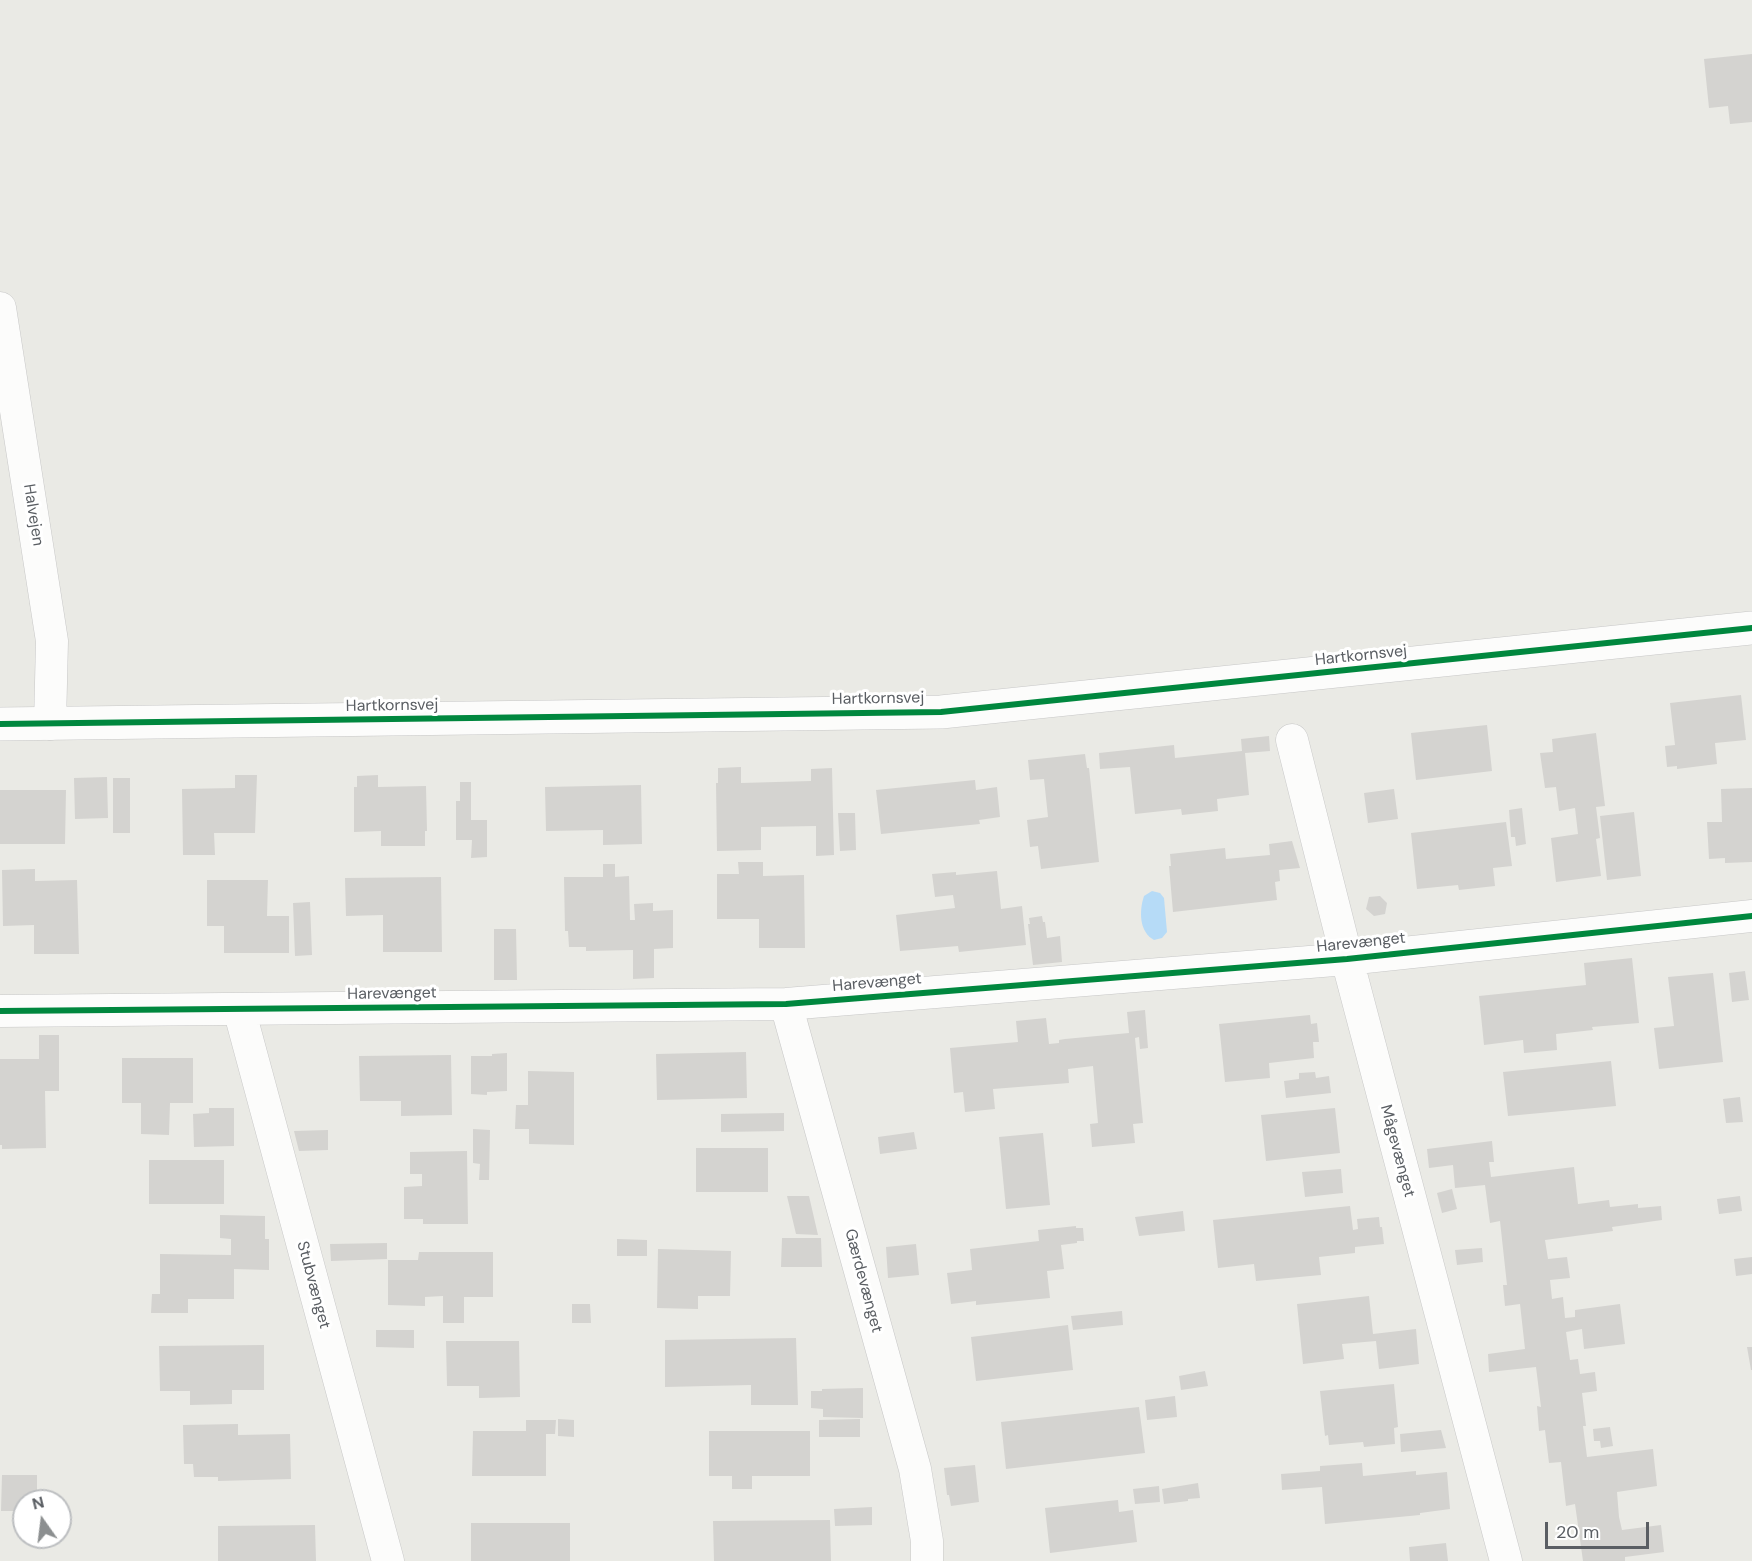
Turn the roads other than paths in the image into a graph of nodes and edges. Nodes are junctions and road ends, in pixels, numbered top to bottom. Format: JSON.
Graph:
{"nodes":[{"id":1,"x":0,"y":308,"type":"edge"},
{"id":2,"x":1752,"y":628,"type":"edge"},
{"id":3,"x":0,"y":724,"type":"edge"},
{"id":4,"x":50,"y":724,"type":"junction"},
{"id":5,"x":1292,"y":740,"type":"dead end"},
{"id":6,"x":1752,"y":916,"type":"edge"},
{"id":7,"x":1347,"y":959,"type":"junction"},
{"id":8,"x":786,"y":1004,"type":"junction"},
{"id":9,"x":239,"y":1009,"type":"junction"},
{"id":10,"x":0,"y":1011,"type":"edge"},
{"id":11,"x":388,"y":1561,"type":"edge"},
{"id":12,"x":927,"y":1561,"type":"edge"},
{"id":13,"x":1506,"y":1561,"type":"edge"}],
"edges":[{"from":1,"to":4,"type":"street","name":"Halvejen"},
{"from":2,"to":4,"type":"street","name":"Hartkornsvej"},
{"from":3,"to":4,"type":"street","name":"Hartkornsvej"},
{"from":5,"to":7,"type":"street","name":"Mågevænget"},
{"from":6,"to":7,"type":"street","name":"Harevænget"},
{"from":7,"to":8,"type":"street","name":"Harevænget"},
{"from":7,"to":13,"type":"street","name":"Mågevænget"},
{"from":8,"to":9,"type":"street","name":"Harevænget"},
{"from":8,"to":12,"type":"street","name":"Gærdevænget"},
{"from":9,"to":10,"type":"street","name":"Harevænget"},
{"from":9,"to":11,"type":"street","name":"Stubvænget"}]}
